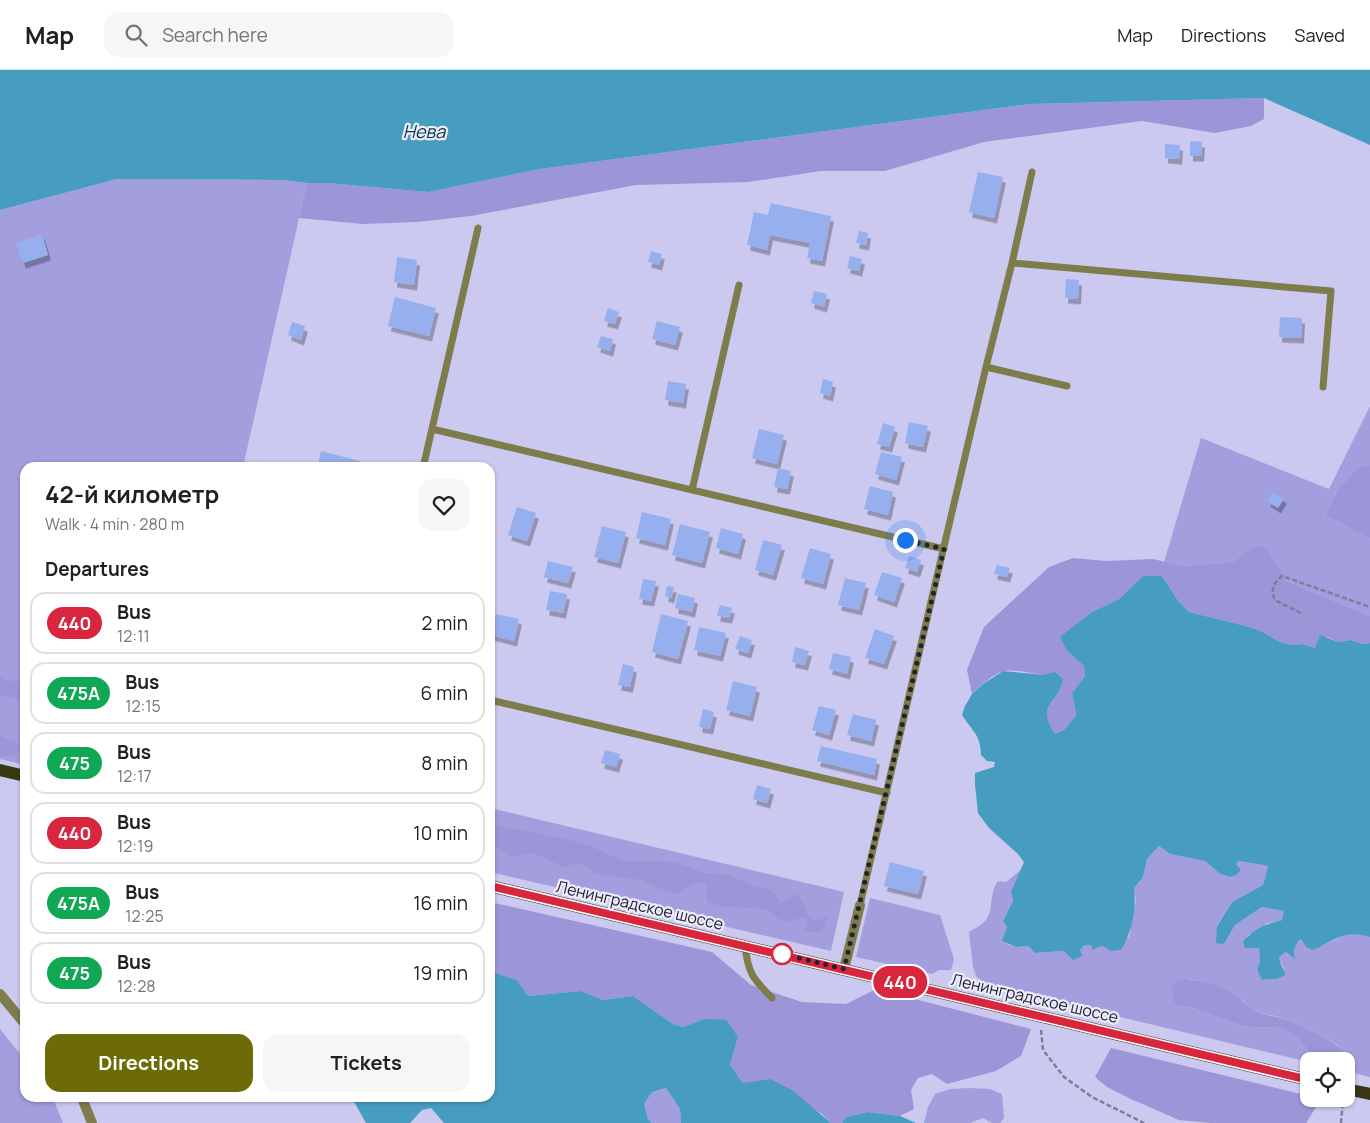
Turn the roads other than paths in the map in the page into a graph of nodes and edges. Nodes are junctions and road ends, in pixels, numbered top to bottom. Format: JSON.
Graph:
{"nodes":[{"id":1,"x":1032,"y":172,"type":"dead end"},
{"id":2,"x":478,"y":228,"type":"dead end"},
{"id":3,"x":1012,"y":262,"type":"junction"},
{"id":4,"x":739,"y":285,"type":"dead end"},
{"id":5,"x":986,"y":367,"type":"junction"},
{"id":6,"x":1067,"y":386,"type":"dead end"},
{"id":7,"x":1323,"y":387,"type":"dead end"},
{"id":8,"x":432,"y":429,"type":"junction"},
{"id":9,"x":424,"y":462,"type":"edge"},
{"id":10,"x":692,"y":490,"type":"junction"},
{"id":11,"x":944,"y":549,"type":"junction"},
{"id":12,"x":495,"y":701,"type":"edge"},
{"id":13,"x":0,"y":770,"type":"edge"},
{"id":14,"x":20,"y":775,"type":"edge"},
{"id":15,"x":887,"y":793,"type":"junction"},
{"id":16,"x":495,"y":887,"type":"edge"},
{"id":17,"x":860,"y":905,"type":"joint"},
{"id":18,"x":745,"y":946,"type":"junction"},
{"id":19,"x":844,"y":969,"type":"junction"},
{"id":20,"x":0,"y":994,"type":"edge"},
{"id":21,"x":772,"y":998,"type":"dead end"},
{"id":22,"x":20,"y":1018,"type":"edge"},
{"id":23,"x":1300,"y":1078,"type":"edge"},
{"id":24,"x":1355,"y":1091,"type":"edge"},
{"id":25,"x":1370,"y":1094,"type":"edge"},
{"id":26,"x":84,"y":1102,"type":"edge"},
{"id":27,"x":92,"y":1123,"type":"edge"}],
"edges":[{"from":1,"to":3,"type":"lane"},
{"from":2,"to":8,"type":"lane"},
{"from":3,"to":5,"type":"lane"},
{"from":3,"to":7,"type":"lane"},
{"from":4,"to":10,"type":"lane"},
{"from":5,"to":6,"type":"lane"},
{"from":5,"to":11,"type":"lane"},
{"from":8,"to":9,"type":"lane"},
{"from":8,"to":10,"type":"lane"},
{"from":10,"to":11,"type":"lane"},
{"from":11,"to":15,"type":"lane"},
{"from":12,"to":15,"type":"lane"},
{"from":13,"to":14,"type":"main road"},
{"from":15,"to":17,"type":"lane"},
{"from":16,"to":18,"type":"main road","name":"Ленинградское шоссе"},
{"from":17,"to":19,"type":"street"},
{"from":18,"to":19,"type":"main road","name":"Ленинградское шоссе"},
{"from":18,"to":21,"type":"lane"},
{"from":19,"to":23,"type":"main road","name":"Ленинградское шоссе"},
{"from":20,"to":22,"type":"street"},
{"from":24,"to":25,"type":"main road"},
{"from":26,"to":27,"type":"street"}]}
